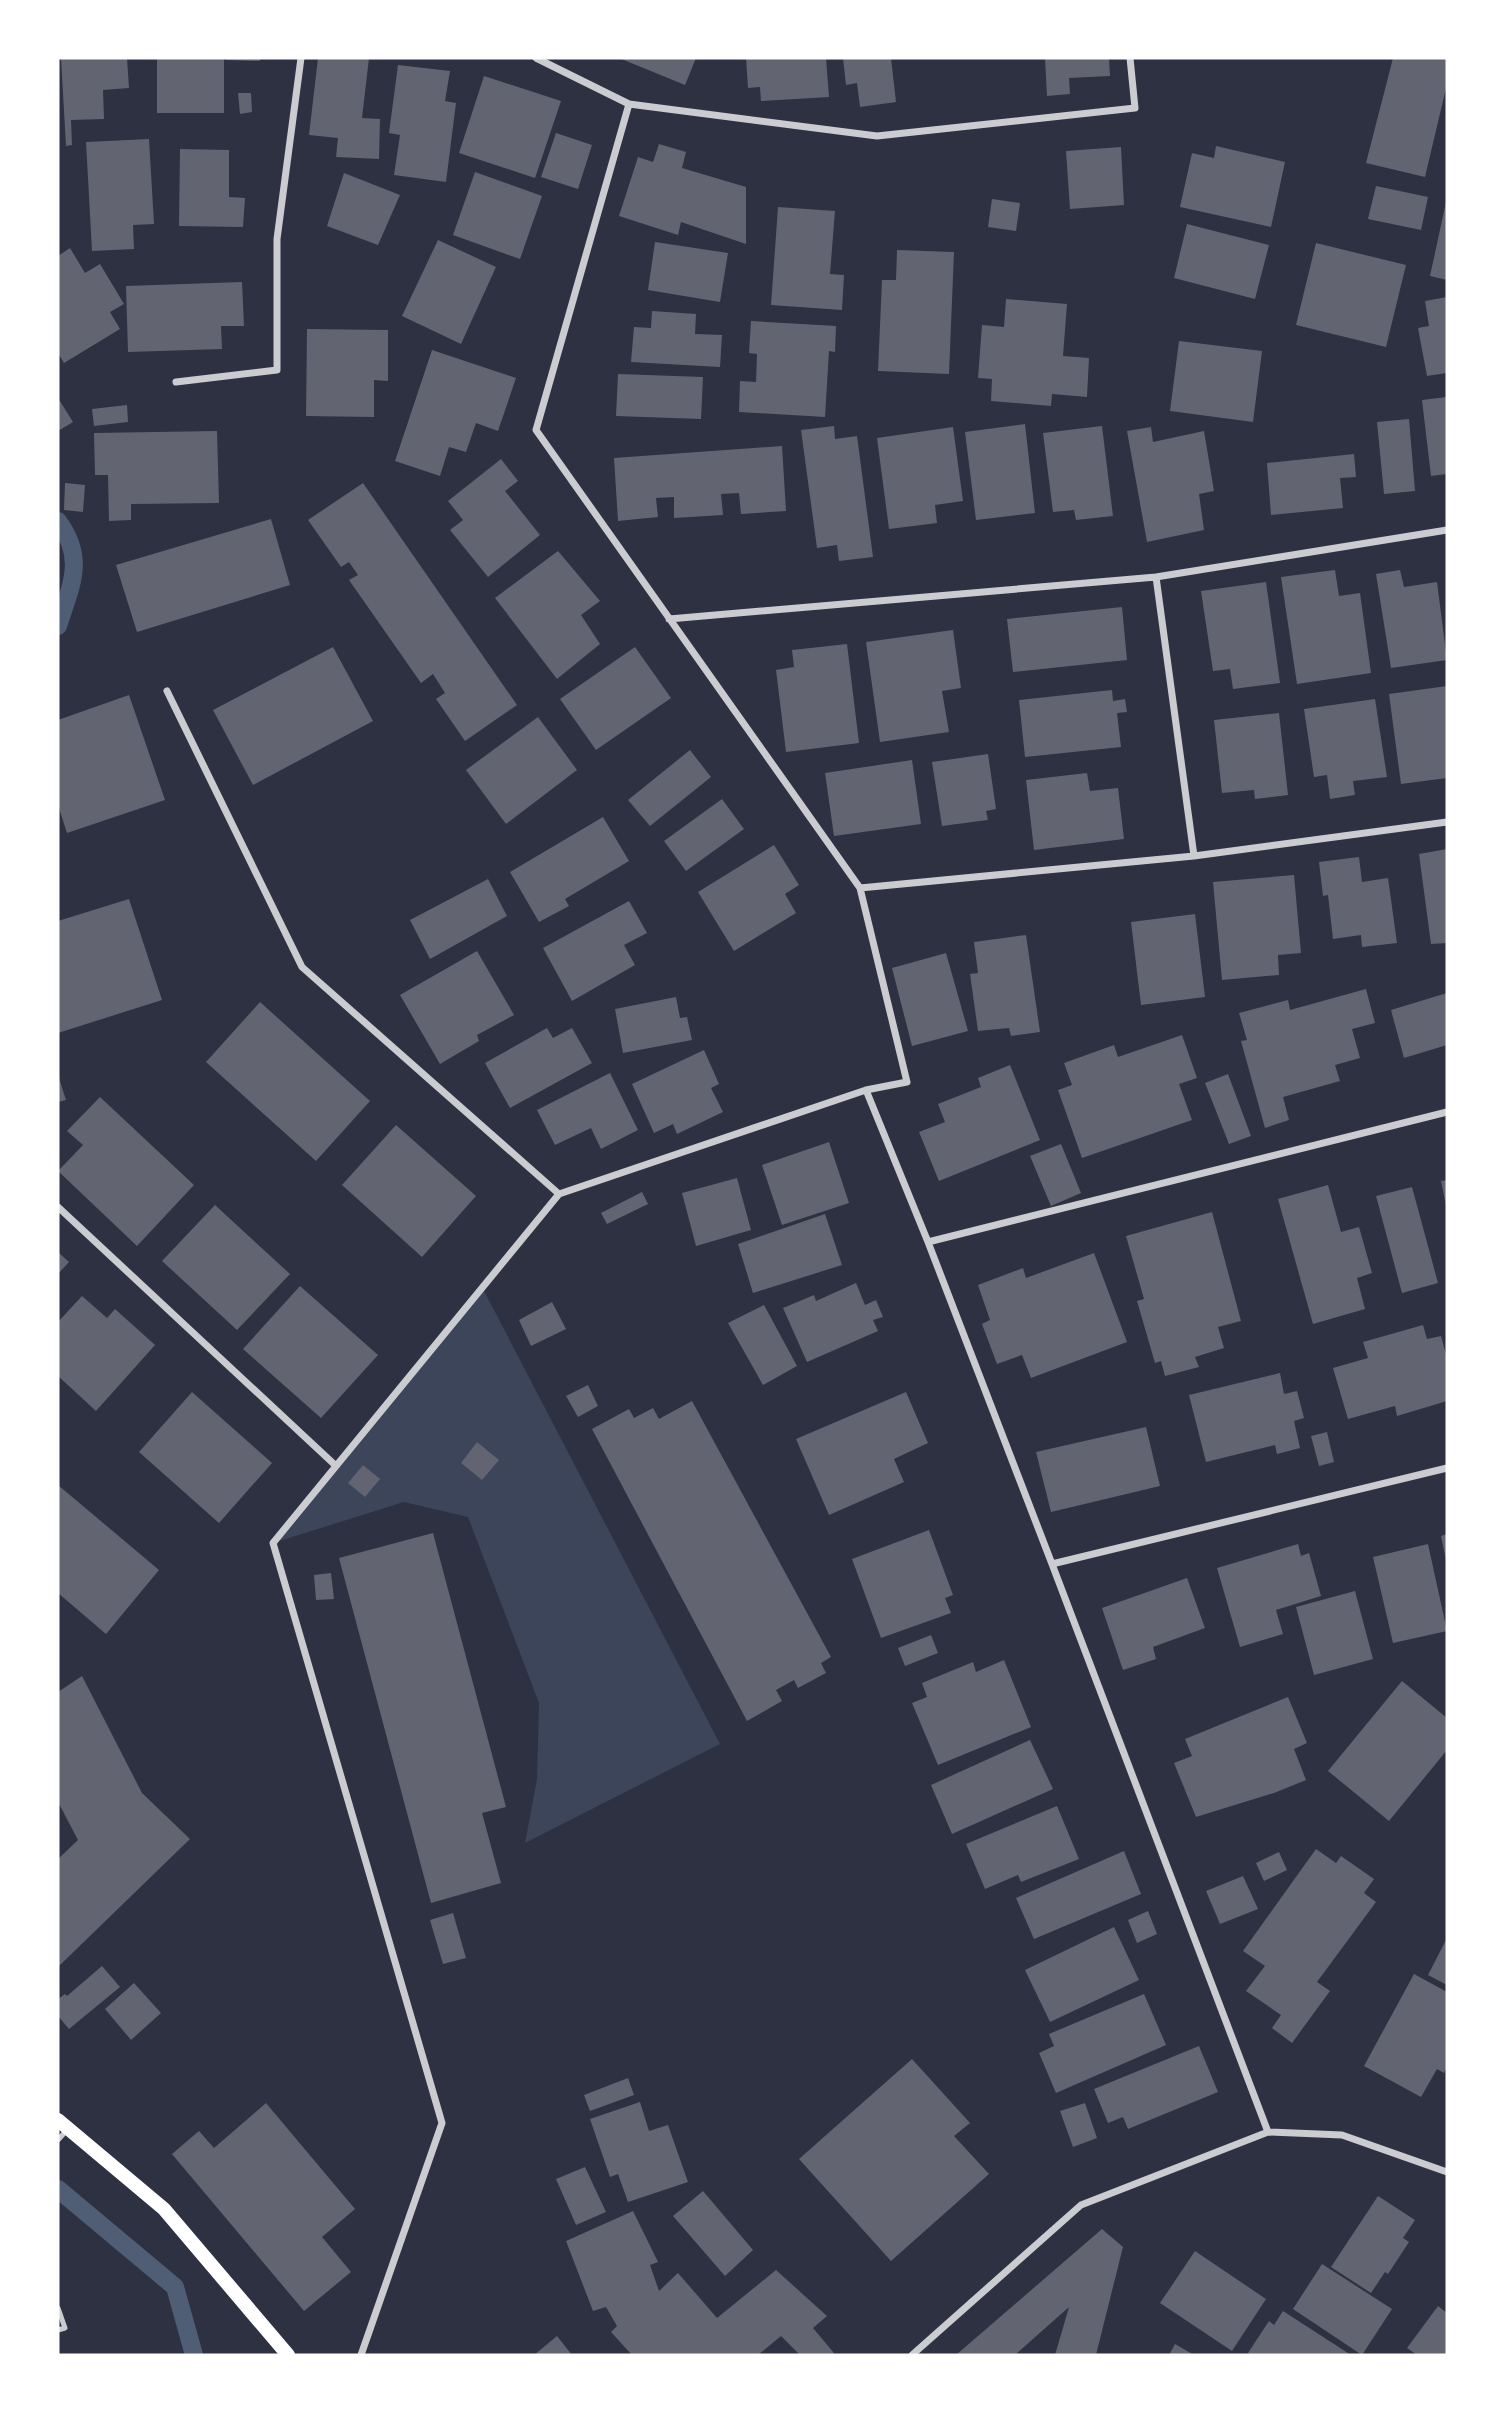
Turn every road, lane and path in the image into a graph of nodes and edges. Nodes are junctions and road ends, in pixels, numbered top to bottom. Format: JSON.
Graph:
{"nodes":[{"id":1,"x":301,"y":58,"type":"edge"},
{"id":2,"x":536,"y":58,"type":"edge"},
{"id":3,"x":1130,"y":58,"type":"edge"},
{"id":4,"x":629,"y":104,"type":"junction"},
{"id":5,"x":176,"y":382,"type":"dead end"},
{"id":6,"x":1447,"y":530,"type":"edge"},
{"id":7,"x":1156,"y":577,"type":"junction"},
{"id":8,"x":669,"y":619,"type":"junction"},
{"id":9,"x":167,"y":691,"type":"dead end"},
{"id":10,"x":1447,"y":822,"type":"edge"},
{"id":11,"x":1194,"y":856,"type":"junction"},
{"id":12,"x":860,"y":888,"type":"junction"},
{"id":13,"x":866,"y":1090,"type":"junction"},
{"id":14,"x":1447,"y":1112,"type":"edge"},
{"id":15,"x":559,"y":1194,"type":"junction"},
{"id":16,"x":58,"y":1207,"type":"edge"},
{"id":17,"x":928,"y":1242,"type":"junction"},
{"id":18,"x":335,"y":1465,"type":"junction"},
{"id":19,"x":1447,"y":1468,"type":"edge"},
{"id":20,"x":1052,"y":1564,"type":"junction"},
{"id":21,"x":63,"y":2124,"type":"edge"},
{"id":22,"x":1268,"y":2132,"type":"junction"},
{"id":23,"x":58,"y":2140,"type":"edge"},
{"id":24,"x":1447,"y":2172,"type":"edge"},
{"id":25,"x":58,"y":2308,"type":"edge"},
{"id":26,"x":58,"y":2330,"type":"edge"},
{"id":27,"x":288,"y":2355,"type":"edge"},
{"id":28,"x":361,"y":2355,"type":"edge"},
{"id":29,"x":912,"y":2355,"type":"edge"}],
"edges":[{"from":1,"to":5,"type":"street"},
{"from":2,"to":4,"type":"street"},
{"from":3,"to":4,"type":"street"},
{"from":4,"to":8,"type":"street"},
{"from":6,"to":7,"type":"street"},
{"from":7,"to":8,"type":"street"},
{"from":7,"to":11,"type":"street"},
{"from":8,"to":12,"type":"street"},
{"from":9,"to":15,"type":"street"},
{"from":10,"to":11,"type":"street"},
{"from":11,"to":12,"type":"street"},
{"from":12,"to":13,"type":"street"},
{"from":13,"to":15,"type":"street"},
{"from":13,"to":17,"type":"street"},
{"from":14,"to":17,"type":"street"},
{"from":15,"to":18,"type":"street"},
{"from":16,"to":18,"type":"street"},
{"from":17,"to":20,"type":"street"},
{"from":18,"to":28,"type":"street"},
{"from":19,"to":20,"type":"street"},
{"from":20,"to":22,"type":"street"},
{"from":21,"to":23,"type":"lane"},
{"from":21,"to":27,"type":"main road"},
{"from":22,"to":24,"type":"street"},
{"from":22,"to":29,"type":"street"},
{"from":25,"to":26,"type":"lane"}]}
